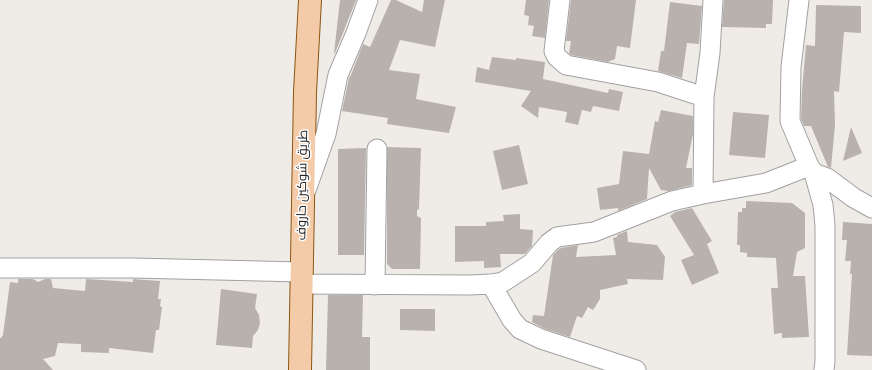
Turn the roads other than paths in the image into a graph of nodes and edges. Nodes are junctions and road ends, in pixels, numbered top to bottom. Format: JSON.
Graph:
{"nodes":[{"id":1,"x":310,"y":0,"type":"edge"},
{"id":2,"x":368,"y":0,"type":"edge"},
{"id":3,"x":560,"y":0,"type":"edge"},
{"id":4,"x":713,"y":0,"type":"edge"},
{"id":5,"x":799,"y":0,"type":"edge"},
{"id":6,"x":704,"y":97,"type":"junction"},
{"id":7,"x":376,"y":149,"type":"dead end"},
{"id":8,"x":812,"y":169,"type":"junction"},
{"id":9,"x":703,"y":194,"type":"junction"},
{"id":10,"x":303,"y":197,"type":"junction"},
{"id":11,"x":872,"y":208,"type":"edge"},
{"id":12,"x":0,"y":268,"type":"edge"},
{"id":13,"x":301,"y":278,"type":"junction"},
{"id":14,"x":491,"y":284,"type":"junction"},
{"id":15,"x":375,"y":286,"type":"junction"},
{"id":16,"x":300,"y":370,"type":"edge"},
{"id":17,"x":636,"y":370,"type":"edge"},
{"id":18,"x":824,"y":370,"type":"edge"}],
"edges":[{"from":1,"to":10,"type":"main road","name":"طريق شوكين حاروف"},
{"from":2,"to":10,"type":"street"},
{"from":3,"to":6,"type":"street"},
{"from":4,"to":6,"type":"street"},
{"from":5,"to":8,"type":"street"},
{"from":6,"to":9,"type":"street"},
{"from":7,"to":15,"type":"street"},
{"from":8,"to":9,"type":"street"},
{"from":8,"to":11,"type":"street"},
{"from":8,"to":18,"type":"street"},
{"from":9,"to":14,"type":"street"},
{"from":10,"to":13,"type":"main road","name":"طريق شوكين حاروف"},
{"from":12,"to":13,"type":"street"},
{"from":13,"to":15,"type":"street"},
{"from":13,"to":16,"type":"main road","name":"طريق شوكين حاروف"},
{"from":14,"to":15,"type":"street"},
{"from":14,"to":17,"type":"street"}]}
